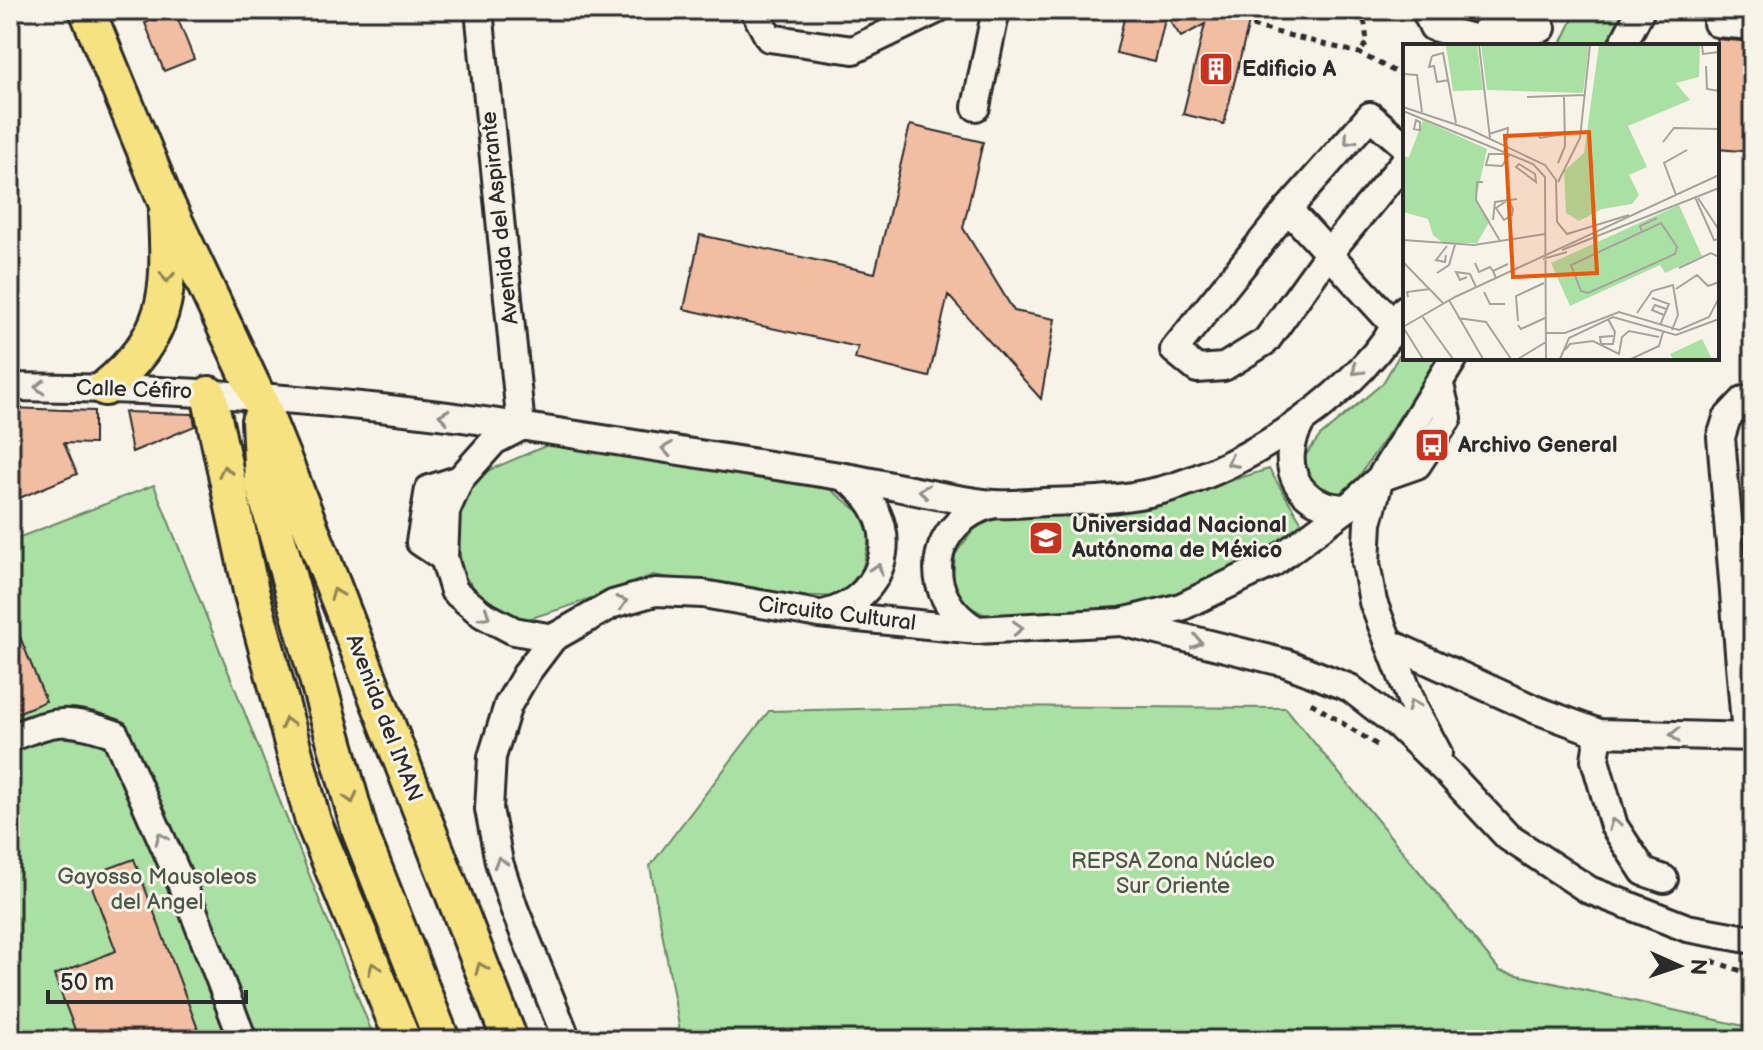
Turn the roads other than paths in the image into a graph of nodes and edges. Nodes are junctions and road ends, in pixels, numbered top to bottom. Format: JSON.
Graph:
{"nodes":[{"id":1,"x":87,"y":10,"type":"edge"},
{"id":2,"x":479,"y":10,"type":"edge"},
{"id":3,"x":754,"y":10,"type":"edge"},
{"id":4,"x":936,"y":10,"type":"edge"},
{"id":5,"x":996,"y":10,"type":"edge"},
{"id":6,"x":1497,"y":10,"type":"edge"},
{"id":7,"x":1641,"y":10,"type":"edge"},
{"id":8,"x":1432,"y":16,"type":"edge"},
{"id":9,"x":1717,"y":23,"type":"dead end"},
{"id":10,"x":1753,"y":26,"type":"edge"},
{"id":11,"x":1538,"y":32,"type":"edge"},
{"id":12,"x":1623,"y":44,"type":"edge"},
{"id":13,"x":976,"y":107,"type":"dead end"},
{"id":14,"x":1403,"y":144,"type":"edge"},
{"id":15,"x":1403,"y":163,"type":"edge"},
{"id":16,"x":165,"y":200,"type":"junction"},
{"id":17,"x":1288,"y":209,"type":"junction"},
{"id":18,"x":1329,"y":253,"type":"junction"},
{"id":19,"x":1400,"y":318,"type":"edge"},
{"id":20,"x":1453,"y":360,"type":"edge"},
{"id":21,"x":10,"y":387,"type":"edge"},
{"id":22,"x":105,"y":388,"type":"junction"},
{"id":23,"x":209,"y":394,"type":"junction"},
{"id":24,"x":258,"y":397,"type":"junction"},
{"id":25,"x":1753,"y":399,"type":"edge"},
{"id":26,"x":1300,"y":424,"type":"junction"},
{"id":27,"x":521,"y":427,"type":"junction"},
{"id":28,"x":843,"y":477,"type":"junction"},
{"id":29,"x":1380,"y":478,"type":"junction"},
{"id":30,"x":994,"y":504,"type":"junction"},
{"id":31,"x":1347,"y":508,"type":"junction"},
{"id":32,"x":819,"y":614,"type":"junction"},
{"id":33,"x":1121,"y":622,"type":"junction"},
{"id":34,"x":977,"y":630,"type":"junction"},
{"id":35,"x":553,"y":638,"type":"junction"},
{"id":36,"x":1389,"y":643,"type":"junction"},
{"id":37,"x":1599,"y":733,"type":"junction"},
{"id":38,"x":1749,"y":736,"type":"edge"},
{"id":39,"x":10,"y":738,"type":"edge"},
{"id":40,"x":1449,"y":774,"type":"junction"},
{"id":41,"x":1664,"y":879,"type":"dead end"},
{"id":42,"x":1753,"y":940,"type":"edge"},
{"id":43,"x":243,"y":1040,"type":"edge"},
{"id":44,"x":403,"y":1040,"type":"edge"},
{"id":45,"x":442,"y":1040,"type":"edge"},
{"id":46,"x":510,"y":1040,"type":"edge"},
{"id":47,"x":567,"y":1040,"type":"edge"}],
"edges":[{"from":1,"to":16,"type":"main road","name":"Avenida del IMAN"},
{"from":2,"to":27,"type":"street","name":"Avenida del Aspirante"},
{"from":3,"to":4,"type":"street"},
{"from":5,"to":13,"type":"street"},
{"from":6,"to":11,"type":"street"},
{"from":7,"to":12,"type":"street"},
{"from":8,"to":11,"type":"street"},
{"from":9,"to":10,"type":"street"},
{"from":14,"to":17,"type":"street","one_way":true},
{"from":15,"to":18,"type":"street"},
{"from":16,"to":22,"type":"main road","one_way":true},
{"from":16,"to":24,"type":"main road","name":"Avenida del IMAN"},
{"from":17,"to":18,"type":"street"},
{"from":17,"to":18,"type":"street"},
{"from":18,"to":19,"type":"street"},
{"from":19,"to":26,"type":"street","one_way":true},
{"from":20,"to":29,"type":"street","name":"Circuito Cultural"},
{"from":22,"to":21,"type":"street","name":"Calle Céfiro","one_way":true},
{"from":22,"to":23,"type":"street","name":"Calle Céfiro"},
{"from":23,"to":24,"type":"street","name":"Calle Céfiro"},
{"from":44,"to":23,"type":"main road","one_way":true},
{"from":27,"to":24,"type":"street","one_way":true},
{"from":24,"to":45,"type":"main road","name":"Avenida del IMAN","one_way":true},
{"from":46,"to":24,"type":"main road","name":"Avenida del IMAN","one_way":true},
{"from":25,"to":38,"type":"street"},
{"from":26,"to":30,"type":"street","one_way":true},
{"from":26,"to":31,"type":"street"},
{"from":28,"to":27,"type":"street","one_way":true},
{"from":27,"to":35,"type":"street","one_way":true},
{"from":30,"to":28,"type":"street","one_way":true},
{"from":32,"to":28,"type":"street","one_way":true},
{"from":29,"to":31,"type":"street","name":"Circuito Cultural"},
{"from":29,"to":36,"type":"street"},
{"from":30,"to":34,"type":"street"},
{"from":31,"to":33,"type":"street","name":"Circuito Cultural"},
{"from":32,"to":34,"type":"street","name":"Circuito Cultural"},
{"from":35,"to":32,"type":"street","name":"Circuito Cultural","one_way":true},
{"from":34,"to":33,"type":"street","name":"Circuito Cultural","one_way":true},
{"from":33,"to":40,"type":"street","one_way":true},
{"from":47,"to":35,"type":"street","name":"Circuito Cultural","one_way":true},
{"from":36,"to":37,"type":"street"},
{"from":40,"to":36,"type":"street","one_way":true},
{"from":38,"to":37,"type":"street","one_way":true},
{"from":41,"to":37,"type":"street","one_way":true},
{"from":43,"to":39,"type":"street","one_way":true},
{"from":40,"to":42,"type":"street"}]}
